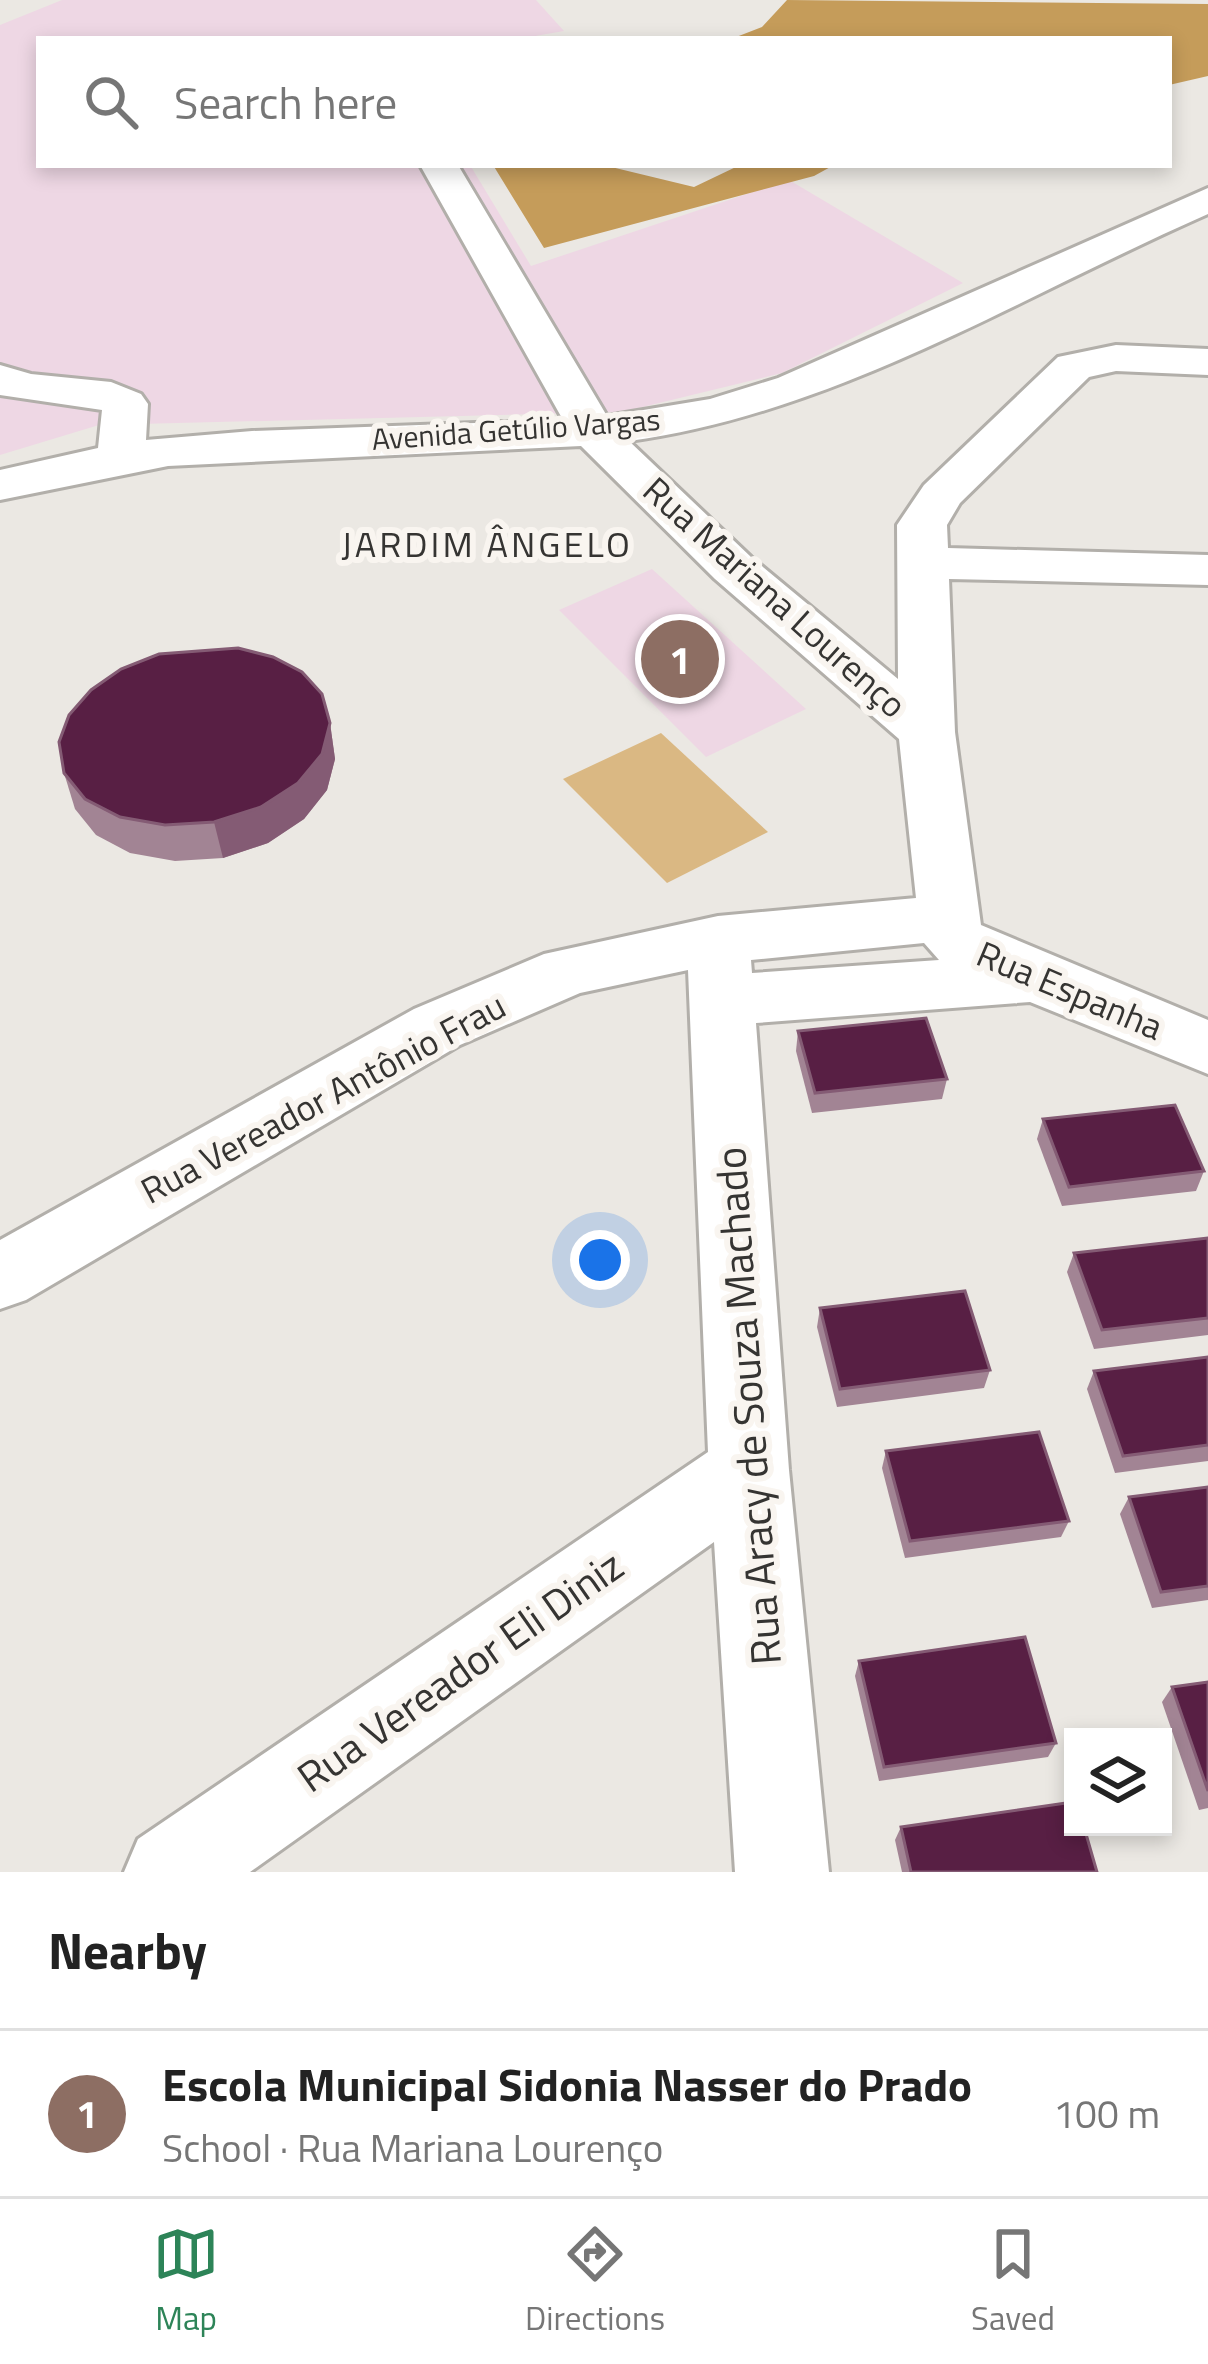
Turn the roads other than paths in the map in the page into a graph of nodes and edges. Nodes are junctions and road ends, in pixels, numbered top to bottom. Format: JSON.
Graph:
{"nodes":[{"id":1,"x":441,"y":168,"type":"edge"},
{"id":2,"x":1208,"y":200,"type":"edge"},
{"id":3,"x":1208,"y":362,"type":"edge"},
{"id":4,"x":0,"y":379,"type":"edge"},
{"id":5,"x":593,"y":432,"type":"junction"},
{"id":6,"x":121,"y":455,"type":"junction"},
{"id":7,"x":0,"y":485,"type":"edge"},
{"id":8,"x":919,"y":563,"type":"junction"},
{"id":9,"x":1208,"y":570,"type":"edge"},
{"id":10,"x":927,"y":732,"type":"junction"},
{"id":11,"x":945,"y":918,"type":"junction"},
{"id":12,"x":720,"y":970,"type":"junction"},
{"id":13,"x":1036,"y":978,"type":"junction"},
{"id":14,"x":1208,"y":1048,"type":"edge"},
{"id":15,"x":0,"y":1276,"type":"edge"},
{"id":16,"x":749,"y":1470,"type":"junction"},
{"id":17,"x":171,"y":1872,"type":"edge"},
{"id":18,"x":782,"y":1872,"type":"edge"}],
"edges":[{"from":1,"to":5,"type":"street","name":"Rua Mariana Lourenço"},
{"from":2,"to":5,"type":"street","name":"Avenida Getúlio Vargas"},
{"from":3,"to":8,"type":"street"},
{"from":4,"to":6,"type":"street"},
{"from":5,"to":6,"type":"street","name":"Avenida Getúlio Vargas"},
{"from":5,"to":10,"type":"street","name":"Rua Mariana Lourenço"},
{"from":6,"to":7,"type":"street","name":"Avenida Getúlio Vargas"},
{"from":8,"to":9,"type":"street"},
{"from":8,"to":10,"type":"street"},
{"from":10,"to":11,"type":"street","name":"Rua Mariana Lourenço"},
{"from":11,"to":12,"type":"street","name":"Rua Vereador Antônio Frau"},
{"from":11,"to":13,"type":"street","name":"Rua Espanha"},
{"from":12,"to":13,"type":"street","name":"Rua Vereador Antônio Frau"},
{"from":12,"to":15,"type":"street","name":"Rua Vereador Antônio Frau"},
{"from":12,"to":16,"type":"street","name":"Rua Aracy de Souza Machado"},
{"from":13,"to":14,"type":"street","name":"Rua Espanha"},
{"from":16,"to":17,"type":"street","name":"Rua Vereador Eli Diniz"},
{"from":16,"to":18,"type":"street","name":"Rua Aracy de Souza Machado"}]}
